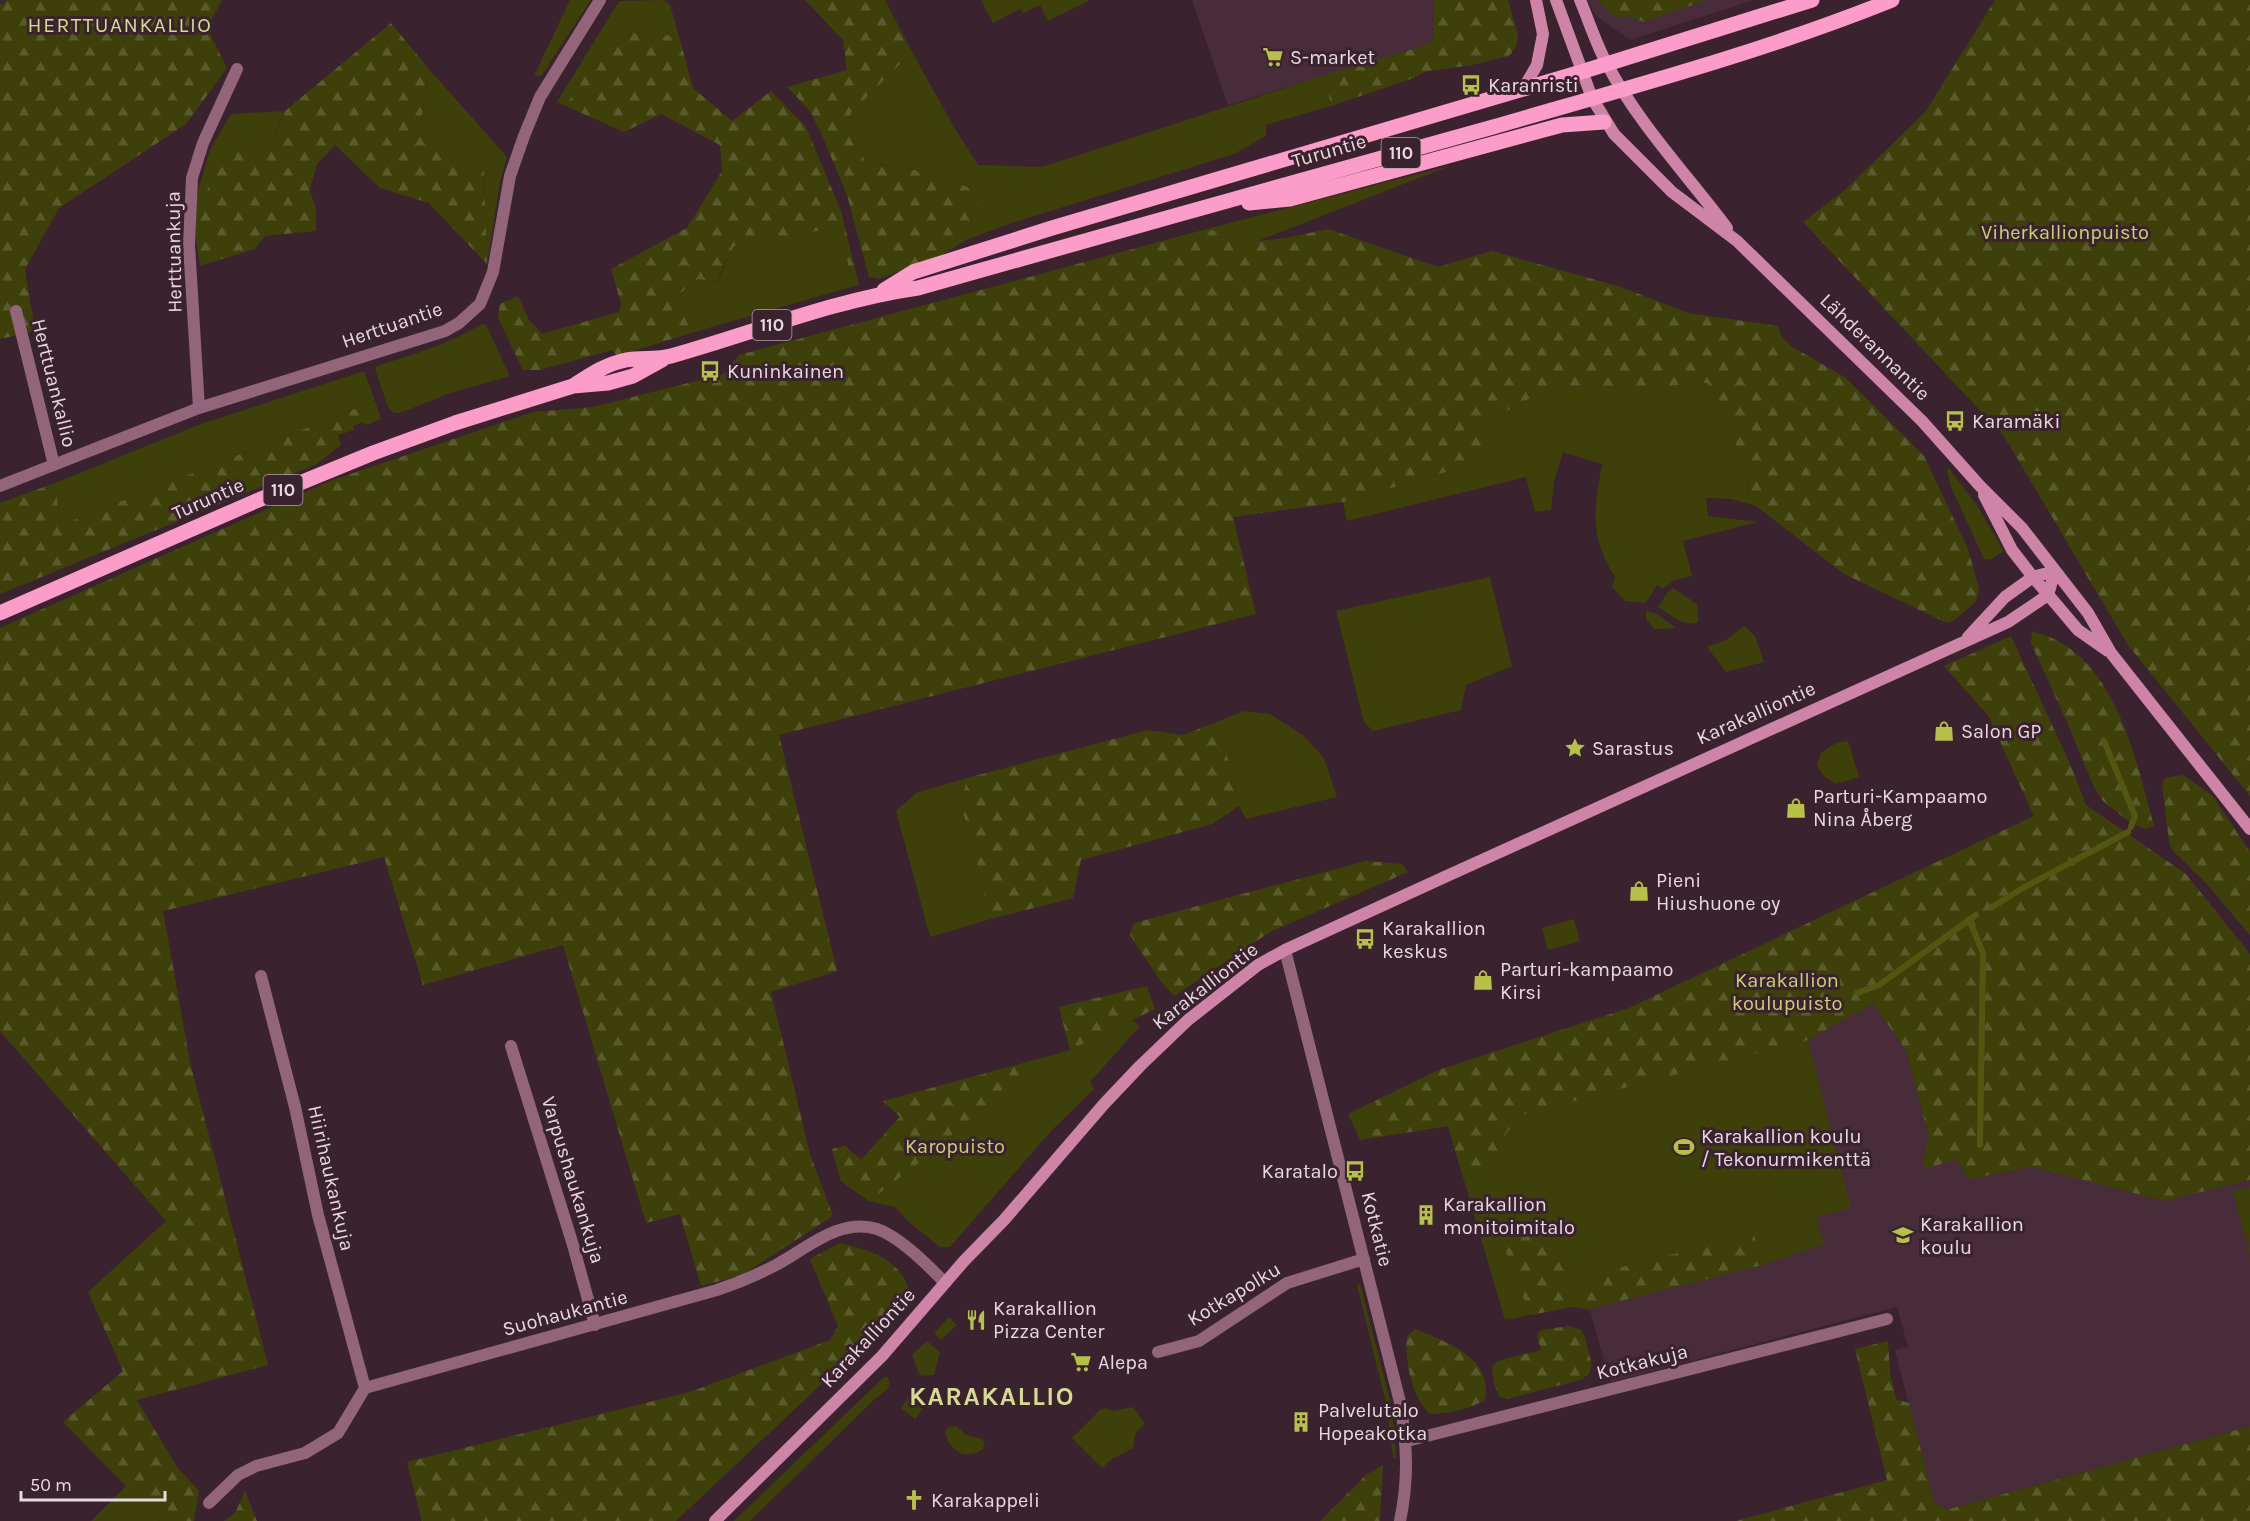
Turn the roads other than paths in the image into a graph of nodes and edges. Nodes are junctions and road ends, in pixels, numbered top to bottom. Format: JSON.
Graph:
{"nodes":[{"id":1,"x":600,"y":0,"type":"edge"},
{"id":2,"x":1536,"y":0,"type":"edge"},
{"id":3,"x":1556,"y":0,"type":"edge"},
{"id":4,"x":1580,"y":0,"type":"edge"},
{"id":5,"x":1812,"y":0,"type":"edge"},
{"id":6,"x":1892,"y":0,"type":"edge"},
{"id":7,"x":1607,"y":64,"type":"junction"},
{"id":8,"x":237,"y":69,"type":"dead end"},
{"id":9,"x":1581,"y":72,"type":"junction"},
{"id":10,"x":1523,"y":89,"type":"junction"},
{"id":11,"x":1623,"y":89,"type":"junction"},
{"id":12,"x":1592,"y":98,"type":"junction"},
{"id":13,"x":1604,"y":122,"type":"junction"},
{"id":14,"x":1210,"y":207,"type":"junction"},
{"id":15,"x":1737,"y":241,"type":"junction"},
{"id":16,"x":876,"y":294,"type":"junction"},
{"id":17,"x":16,"y":310,"type":"dead end"},
{"id":18,"x":199,"y":408,"type":"junction"},
{"id":19,"x":54,"y":465,"type":"junction"},
{"id":20,"x":0,"y":486,"type":"edge"},
{"id":21,"x":1980,"y":486,"type":"junction"},
{"id":22,"x":2055,"y":571,"type":"junction"},
{"id":23,"x":2033,"y":577,"type":"junction"},
{"id":24,"x":2048,"y":595,"type":"junction"},
{"id":25,"x":0,"y":613,"type":"edge"},
{"id":26,"x":1965,"y":640,"type":"junction"},
{"id":27,"x":2111,"y":653,"type":"junction"},
{"id":28,"x":2250,"y":829,"type":"edge"},
{"id":29,"x":1286,"y":950,"type":"junction"},
{"id":30,"x":261,"y":976,"type":"dead end"},
{"id":31,"x":511,"y":1046,"type":"dead end"},
{"id":32,"x":1364,"y":1259,"type":"junction"},
{"id":33,"x":945,"y":1282,"type":"junction"},
{"id":34,"x":1887,"y":1320,"type":"dead end"},
{"id":35,"x":595,"y":1325,"type":"junction"},
{"id":36,"x":1158,"y":1352,"type":"dead end"},
{"id":37,"x":365,"y":1388,"type":"junction"},
{"id":38,"x":1407,"y":1441,"type":"junction"},
{"id":39,"x":209,"y":1503,"type":"dead end"},
{"id":40,"x":715,"y":1521,"type":"edge"},
{"id":41,"x":1400,"y":1521,"type":"edge"}],
"edges":[{"from":1,"to":18,"type":"street","name":"Herttuantie"},
{"from":2,"to":10,"type":"street"},
{"from":3,"to":9,"type":"street","name":"Lähderannantie"},
{"from":4,"to":7,"type":"street","name":"Lähderannantie"},
{"from":5,"to":7,"type":"main road","name":"Turuntie","number":"110"},
{"from":6,"to":11,"type":"main road","name":"Turuntie","number":"110"},
{"from":7,"to":9,"type":"main road","name":"Turuntie","number":"110"},
{"from":7,"to":11,"type":"street","name":"Lähderannantie"},
{"from":8,"to":18,"type":"street","name":"Herttuankuja"},
{"from":9,"to":10,"type":"main road","name":"Turuntie","number":"110"},
{"from":9,"to":12,"type":"street","name":"Lähderannantie"},
{"from":10,"to":16,"type":"main road","name":"Turuntie","number":"110"},
{"from":11,"to":12,"type":"main road","name":"Turuntie","number":"110"},
{"from":11,"to":15,"type":"street","name":"Lähderannantie"},
{"from":12,"to":13,"type":"street","name":"Lähderannantie"},
{"from":12,"to":14,"type":"main road","name":"Turuntie","number":"110"},
{"from":13,"to":14,"type":"main road"},
{"from":13,"to":15,"type":"street","name":"Lähderannantie"},
{"from":14,"to":16,"type":"main road","name":"Turuntie","number":"110"},
{"from":15,"to":21,"type":"street","name":"Lähderannantie"},
{"from":16,"to":25,"type":"main road","name":"Turuntie","number":"110"},
{"from":17,"to":19,"type":"street","name":"Herttuankallio"},
{"from":18,"to":19,"type":"street","name":"Herttuantie"},
{"from":19,"to":20,"type":"street","name":"Herttuantie"},
{"from":21,"to":22,"type":"street","name":"Lähderannantie"},
{"from":21,"to":23,"type":"street","name":"Lähderannantie"},
{"from":22,"to":23,"type":"street","name":"Karakalliontie"},
{"from":22,"to":24,"type":"street"},
{"from":22,"to":27,"type":"street","name":"Lähderannantie"},
{"from":23,"to":24,"type":"street","name":"Lähderannantie"},
{"from":23,"to":26,"type":"street","name":"Karakalliontie"},
{"from":24,"to":26,"type":"street","name":"Karakalliontie"},
{"from":24,"to":27,"type":"street","name":"Lähderannantie"},
{"from":26,"to":29,"type":"street","name":"Karakalliontie"},
{"from":27,"to":28,"type":"street","name":"Lähderannantie"},
{"from":29,"to":32,"type":"street","name":"Kotkatie"},
{"from":29,"to":33,"type":"street","name":"Karakalliontie"},
{"from":30,"to":37,"type":"street","name":"Hiirihaukankuja"},
{"from":31,"to":35,"type":"street","name":"Varpushaukankuja"},
{"from":32,"to":36,"type":"street","name":"Kotkapolku"},
{"from":32,"to":38,"type":"street","name":"Kotkatie"},
{"from":33,"to":35,"type":"street","name":"Suohaukantie"},
{"from":33,"to":40,"type":"street","name":"Karakalliontie"},
{"from":34,"to":38,"type":"street","name":"Kotkakuja"},
{"from":35,"to":37,"type":"street","name":"Suohaukantie"},
{"from":37,"to":39,"type":"street"},
{"from":38,"to":41,"type":"street","name":"Kotkatie"}]}
